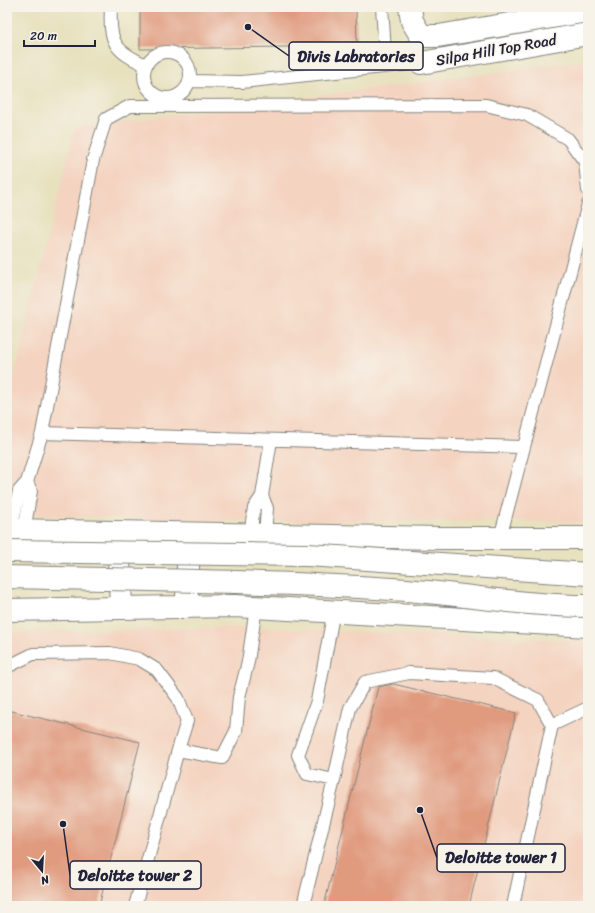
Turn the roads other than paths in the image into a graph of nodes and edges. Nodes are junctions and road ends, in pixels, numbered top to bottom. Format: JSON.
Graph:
{"nodes":[{"id":1,"x":111,"y":7,"type":"edge"},
{"id":2,"x":382,"y":7,"type":"edge"},
{"id":3,"x":410,"y":7,"type":"edge"},
{"id":4,"x":588,"y":11,"type":"edge"},
{"id":5,"x":556,"y":16,"type":"junction"},
{"id":6,"x":588,"y":34,"type":"edge"},
{"id":7,"x":561,"y":38,"type":"junction"},
{"id":8,"x":421,"y":63,"type":"joint"},
{"id":9,"x":146,"y":65,"type":"junction"},
{"id":10,"x":386,"y":67,"type":"junction"},
{"id":11,"x":189,"y":81,"type":"junction"},
{"id":12,"x":588,"y":190,"type":"edge"},
{"id":13,"x":588,"y":204,"type":"edge"},
{"id":14,"x":42,"y":433,"type":"junction"},
{"id":15,"x":271,"y":440,"type":"junction"},
{"id":16,"x":523,"y":447,"type":"junction"},
{"id":17,"x":118,"y":532,"type":"junction"},
{"id":18,"x":190,"y":534,"type":"junction"},
{"id":19,"x":258,"y":535,"type":"junction"},
{"id":20,"x":12,"y":536,"type":"edge"},
{"id":21,"x":500,"y":538,"type":"junction"},
{"id":22,"x":588,"y":538,"type":"edge"},
{"id":23,"x":588,"y":574,"type":"edge"},
{"id":24,"x":7,"y":577,"type":"edge"},
{"id":25,"x":588,"y":606,"type":"edge"},
{"id":26,"x":186,"y":607,"type":"junction"},
{"id":27,"x":256,"y":607,"type":"junction"},
{"id":28,"x":121,"y":608,"type":"junction"},
{"id":29,"x":7,"y":610,"type":"edge"},
{"id":30,"x":334,"y":610,"type":"junction"},
{"id":31,"x":588,"y":626,"type":"edge"},
{"id":32,"x":7,"y":667,"type":"edge"},
{"id":33,"x":588,"y":708,"type":"edge"},
{"id":34,"x":552,"y":725,"type":"junction"},
{"id":35,"x":178,"y":750,"type":"junction"},
{"id":36,"x":334,"y":780,"type":"junction"},
{"id":37,"x":135,"y":906,"type":"edge"},
{"id":38,"x":303,"y":906,"type":"edge"},
{"id":39,"x":513,"y":906,"type":"edge"}],
"edges":[{"from":1,"to":9,"type":"lane"},
{"from":2,"to":10,"type":"lane"},
{"from":3,"to":5,"type":"main road"},
{"from":4,"to":5,"type":"main road"},
{"from":5,"to":7,"type":"main road"},
{"from":6,"to":7,"type":"main road","name":"Silpa Hill Top Road"},
{"from":7,"to":8,"type":"main road","name":"Silpa Hill Top Road"},
{"from":8,"to":10,"type":"lane","name":"Silpa Hill Top Road"},
{"from":9,"to":11,"type":"lane"},
{"from":9,"to":11,"type":"lane"},
{"from":10,"to":11,"type":"lane","name":"Silpa Hill Top Road"},
{"from":12,"to":14,"type":"lane"},
{"from":13,"to":16,"type":"lane"},
{"from":14,"to":15,"type":"lane"},
{"from":14,"to":20,"type":"lane"},
{"from":15,"to":16,"type":"lane"},
{"from":15,"to":19,"type":"lane"},
{"from":16,"to":21,"type":"lane"},
{"from":17,"to":18,"type":"main road"},
{"from":17,"to":20,"type":"main road"},
{"from":17,"to":28,"type":"main road"},
{"from":18,"to":19,"type":"main road"},
{"from":18,"to":26,"type":"main road"},
{"from":19,"to":21,"type":"main road"},
{"from":20,"to":23,"type":"main road","bridge":true},
{"from":21,"to":22,"type":"main road"},
{"from":24,"to":25,"type":"main road","bridge":true},
{"from":26,"to":27,"type":"main road"},
{"from":26,"to":28,"type":"main road"},
{"from":27,"to":30,"type":"main road"},
{"from":27,"to":35,"type":"lane"},
{"from":28,"to":29,"type":"main road"},
{"from":30,"to":31,"type":"main road"},
{"from":30,"to":36,"type":"lane"},
{"from":32,"to":35,"type":"lane"},
{"from":33,"to":34,"type":"lane"},
{"from":34,"to":36,"type":"lane"},
{"from":34,"to":39,"type":"lane"},
{"from":35,"to":37,"type":"lane"},
{"from":36,"to":38,"type":"lane"}]}
